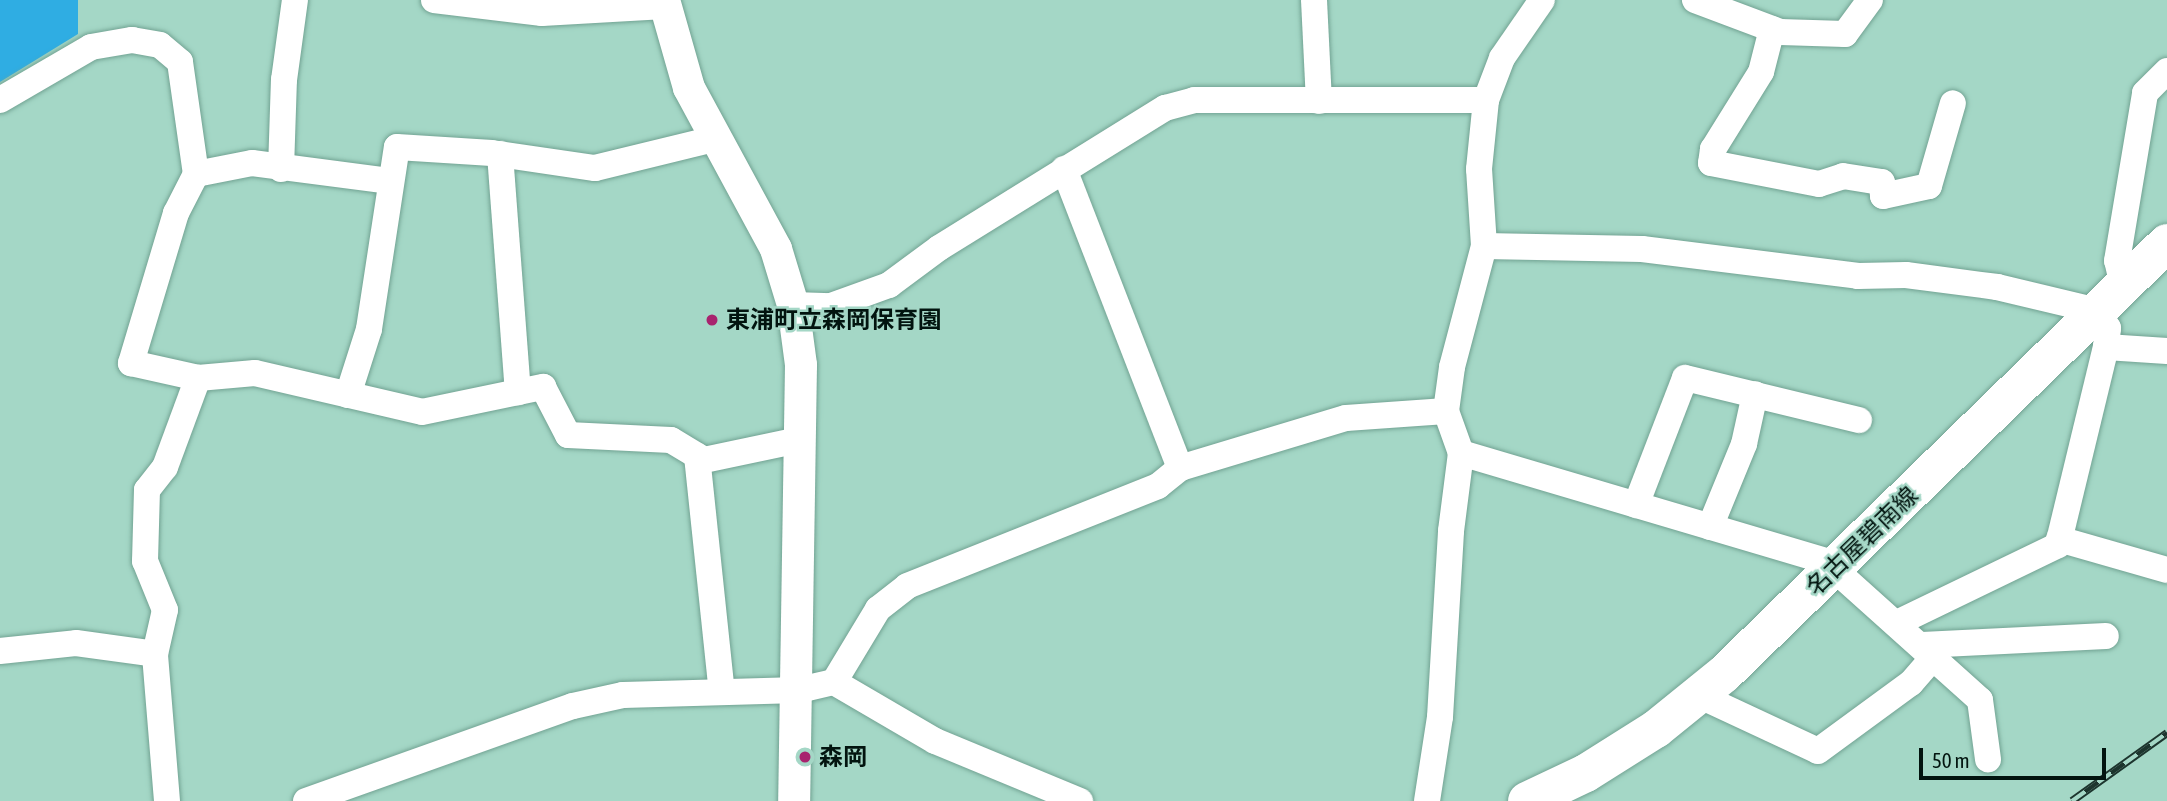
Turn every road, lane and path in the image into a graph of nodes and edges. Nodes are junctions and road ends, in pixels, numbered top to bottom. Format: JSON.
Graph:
{"nodes":[{"id":1,"x":295,"y":0,"type":"edge"},
{"id":2,"x":434,"y":0,"type":"edge"},
{"id":3,"x":1314,"y":0,"type":"edge"},
{"id":4,"x":1542,"y":0,"type":"edge"},
{"id":5,"x":1695,"y":0,"type":"edge"},
{"id":6,"x":1870,"y":0,"type":"edge"},
{"id":7,"x":665,"y":3,"type":"edge"},
{"id":8,"x":1745,"y":9,"type":"edge"},
{"id":9,"x":1772,"y":29,"type":"junction"},
{"id":10,"x":2167,"y":71,"type":"edge"},
{"id":11,"x":0,"y":100,"type":"edge"},
{"id":12,"x":1486,"y":100,"type":"junction"},
{"id":13,"x":1319,"y":102,"type":"junction"},
{"id":14,"x":1953,"y":103,"type":"dead end"},
{"id":15,"x":718,"y":138,"type":"junction"},
{"id":16,"x":500,"y":154,"type":"junction"},
{"id":17,"x":281,"y":169,"type":"junction"},
{"id":18,"x":1063,"y":169,"type":"junction"},
{"id":19,"x":196,"y":174,"type":"junction"},
{"id":20,"x":391,"y":181,"type":"junction"},
{"id":21,"x":2167,"y":243,"type":"edge"},
{"id":22,"x":1484,"y":246,"type":"junction"},
{"id":23,"x":793,"y":305,"type":"junction"},
{"id":24,"x":2109,"y":315,"type":"junction"},
{"id":25,"x":2167,"y":351,"type":"edge"},
{"id":26,"x":198,"y":378,"type":"junction"},
{"id":27,"x":518,"y":392,"type":"junction"},
{"id":28,"x":1755,"y":394,"type":"junction"},
{"id":29,"x":348,"y":395,"type":"junction"},
{"id":30,"x":1446,"y":411,"type":"junction"},
{"id":31,"x":1859,"y":419,"type":"dead end"},
{"id":32,"x":799,"y":440,"type":"junction"},
{"id":33,"x":1461,"y":453,"type":"junction"},
{"id":34,"x":697,"y":456,"type":"junction"},
{"id":35,"x":1180,"y":468,"type":"junction"},
{"id":36,"x":1636,"y":505,"type":"junction"},
{"id":37,"x":1710,"y":527,"type":"junction"},
{"id":38,"x":2059,"y":539,"type":"junction"},
{"id":39,"x":1836,"y":567,"type":"junction"},
{"id":40,"x":2167,"y":570,"type":"edge"},
{"id":41,"x":1897,"y":623,"type":"junction"},
{"id":42,"x":2106,"y":636,"type":"dead end"},
{"id":43,"x":1928,"y":650,"type":"junction"},
{"id":44,"x":0,"y":651,"type":"edge"},
{"id":45,"x":155,"y":654,"type":"junction"},
{"id":46,"x":834,"y":682,"type":"junction"},
{"id":47,"x":799,"y":690,"type":"junction"},
{"id":48,"x":722,"y":692,"type":"junction"},
{"id":49,"x":1698,"y":695,"type":"junction"},
{"id":50,"x":1988,"y":759,"type":"dead end"},
{"id":51,"x":167,"y":801,"type":"edge"},
{"id":52,"x":306,"y":801,"type":"edge"},
{"id":53,"x":794,"y":801,"type":"edge"},
{"id":54,"x":1080,"y":801,"type":"edge"},
{"id":55,"x":1427,"y":801,"type":"edge"},
{"id":56,"x":1527,"y":801,"type":"edge"}],
"edges":[{"from":1,"to":17,"type":"street"},
{"from":2,"to":7,"type":"street"},
{"from":3,"to":13,"type":"street"},
{"from":4,"to":12,"type":"street"},
{"from":5,"to":8,"type":"street"},
{"from":6,"to":9,"type":"street"},
{"from":7,"to":15,"type":"street"},
{"from":8,"to":9,"type":"street"},
{"from":9,"to":14,"type":"street"},
{"from":10,"to":24,"type":"street"},
{"from":11,"to":19,"type":"street"},
{"from":12,"to":13,"type":"street"},
{"from":12,"to":22,"type":"street"},
{"from":13,"to":18,"type":"street"},
{"from":15,"to":16,"type":"street"},
{"from":15,"to":23,"type":"street"},
{"from":16,"to":20,"type":"street"},
{"from":16,"to":27,"type":"street"},
{"from":17,"to":19,"type":"street"},
{"from":17,"to":20,"type":"street"},
{"from":18,"to":23,"type":"street"},
{"from":18,"to":35,"type":"street"},
{"from":19,"to":26,"type":"street"},
{"from":20,"to":29,"type":"street"},
{"from":21,"to":24,"type":"main road","name":"名古屋碧南線"},
{"from":22,"to":24,"type":"street"},
{"from":22,"to":30,"type":"street"},
{"from":23,"to":32,"type":"street"},
{"from":24,"to":25,"type":"street"},
{"from":24,"to":38,"type":"street"},
{"from":24,"to":39,"type":"main road","name":"名古屋碧南線"},
{"from":26,"to":29,"type":"street"},
{"from":26,"to":45,"type":"street"},
{"from":27,"to":29,"type":"street"},
{"from":27,"to":34,"type":"street"},
{"from":28,"to":31,"type":"street"},
{"from":28,"to":36,"type":"street"},
{"from":28,"to":37,"type":"street"},
{"from":30,"to":33,"type":"street"},
{"from":30,"to":35,"type":"street"},
{"from":32,"to":34,"type":"street"},
{"from":32,"to":47,"type":"street"},
{"from":33,"to":36,"type":"street"},
{"from":33,"to":55,"type":"street"},
{"from":34,"to":48,"type":"street"},
{"from":35,"to":46,"type":"street"},
{"from":36,"to":37,"type":"street"},
{"from":37,"to":39,"type":"street"},
{"from":38,"to":40,"type":"street"},
{"from":38,"to":41,"type":"street"},
{"from":39,"to":41,"type":"street"},
{"from":39,"to":49,"type":"main road","name":"名古屋碧南線"},
{"from":41,"to":43,"type":"street"},
{"from":42,"to":43,"type":"street"},
{"from":43,"to":49,"type":"street"},
{"from":43,"to":50,"type":"street"},
{"from":44,"to":45,"type":"street"},
{"from":45,"to":51,"type":"street"},
{"from":46,"to":47,"type":"street"},
{"from":46,"to":54,"type":"street"},
{"from":47,"to":48,"type":"street"},
{"from":47,"to":53,"type":"street"},
{"from":48,"to":52,"type":"street"},
{"from":49,"to":56,"type":"main road","name":"名古屋碧南線"}]}
